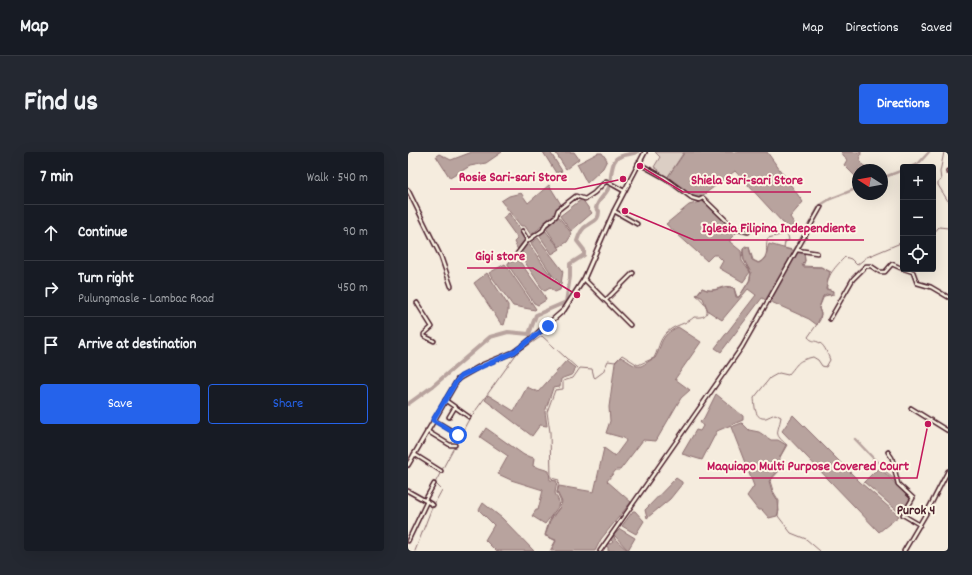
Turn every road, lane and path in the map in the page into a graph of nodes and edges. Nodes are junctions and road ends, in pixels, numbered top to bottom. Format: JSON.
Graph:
{"nodes":[{"id":1,"x":645,"y":152,"type":"edge"},
{"id":2,"x":638,"y":163,"type":"junction"},
{"id":3,"x":408,"y":190,"type":"edge"},
{"id":4,"x":624,"y":191,"type":"junction"},
{"id":5,"x":821,"y":207,"type":"dead end"},
{"id":6,"x":614,"y":211,"type":"junction"},
{"id":7,"x":637,"y":224,"type":"dead end"},
{"id":8,"x":522,"y":231,"type":"dead end"},
{"id":9,"x":748,"y":232,"type":"dead end"},
{"id":10,"x":528,"y":241,"type":"junction"},
{"id":11,"x":796,"y":251,"type":"junction"},
{"id":12,"x":818,"y":253,"type":"dead end"},
{"id":13,"x":517,"y":254,"type":"dead end"},
{"id":14,"x":900,"y":268,"type":"edge"},
{"id":15,"x":913,"y":272,"type":"edge"},
{"id":16,"x":634,"y":273,"type":"dead end"},
{"id":17,"x":584,"y":278,"type":"junction"},
{"id":18,"x":451,"y":286,"type":"dead end"},
{"id":19,"x":948,"y":296,"type":"edge"},
{"id":20,"x":606,"y":300,"type":"junction"},
{"id":21,"x":417,"y":303,"type":"dead end"},
{"id":22,"x":830,"y":319,"type":"dead end"},
{"id":23,"x":630,"y":325,"type":"dead end"},
{"id":24,"x":434,"y":341,"type":"dead end"},
{"id":25,"x":445,"y":400,"type":"junction"},
{"id":26,"x":455,"y":407,"type":"junction"},
{"id":27,"x":911,"y":408,"type":"dead end"},
{"id":28,"x":449,"y":417,"type":"dead end"},
{"id":29,"x":469,"y":417,"type":"dead end"},
{"id":30,"x":433,"y":420,"type":"junction"},
{"id":31,"x":427,"y":431,"type":"junction"},
{"id":32,"x":948,"y":431,"type":"edge"},
{"id":33,"x":458,"y":435,"type":"dead end"},
{"id":34,"x":455,"y":445,"type":"dead end"},
{"id":35,"x":888,"y":452,"type":"dead end"},
{"id":36,"x":414,"y":454,"type":"junction"},
{"id":37,"x":408,"y":465,"type":"edge"},
{"id":38,"x":441,"y":471,"type":"dead end"},
{"id":39,"x":948,"y":471,"type":"edge"},
{"id":40,"x":434,"y":484,"type":"dead end"},
{"id":41,"x":408,"y":491,"type":"edge"},
{"id":42,"x":426,"y":500,"type":"junction"},
{"id":43,"x":433,"y":505,"type":"dead end"},
{"id":44,"x":920,"y":525,"type":"junction"},
{"id":45,"x":408,"y":541,"type":"edge"},
{"id":46,"x":600,"y":551,"type":"edge"},
{"id":47,"x":904,"y":551,"type":"edge"}],
"edges":[{"from":1,"to":2,"type":"street"},
{"from":2,"to":4,"type":"street"},
{"from":2,"to":9,"type":"street"},
{"from":3,"to":18,"type":"street"},
{"from":4,"to":6,"type":"street"},
{"from":4,"to":10,"type":"street"},
{"from":5,"to":11,"type":"street"},
{"from":6,"to":7,"type":"street"},
{"from":6,"to":17,"type":"street"},
{"from":8,"to":10,"type":"street"},
{"from":10,"to":13,"type":"street"},
{"from":11,"to":12,"type":"street"},
{"from":11,"to":46,"type":"street"},
{"from":14,"to":22,"type":"street"},
{"from":15,"to":19,"type":"street"},
{"from":16,"to":20,"type":"street"},
{"from":17,"to":20,"type":"street"},
{"from":17,"to":25,"type":"street"},
{"from":20,"to":23,"type":"street"},
{"from":21,"to":24,"type":"street"},
{"from":25,"to":26,"type":"street"},
{"from":25,"to":30,"type":"street"},
{"from":26,"to":28,"type":"street"},
{"from":26,"to":29,"type":"street"},
{"from":27,"to":32,"type":"street"},
{"from":30,"to":31,"type":"street"},
{"from":30,"to":33,"type":"street"},
{"from":31,"to":34,"type":"street"},
{"from":31,"to":36,"type":"street"},
{"from":35,"to":44,"type":"street"},
{"from":36,"to":37,"type":"street"},
{"from":36,"to":38,"type":"street"},
{"from":39,"to":44,"type":"street"},
{"from":40,"to":42,"type":"street"},
{"from":41,"to":42,"type":"street"},
{"from":42,"to":43,"type":"street"},
{"from":42,"to":45,"type":"street"},
{"from":44,"to":47,"type":"street"}]}
